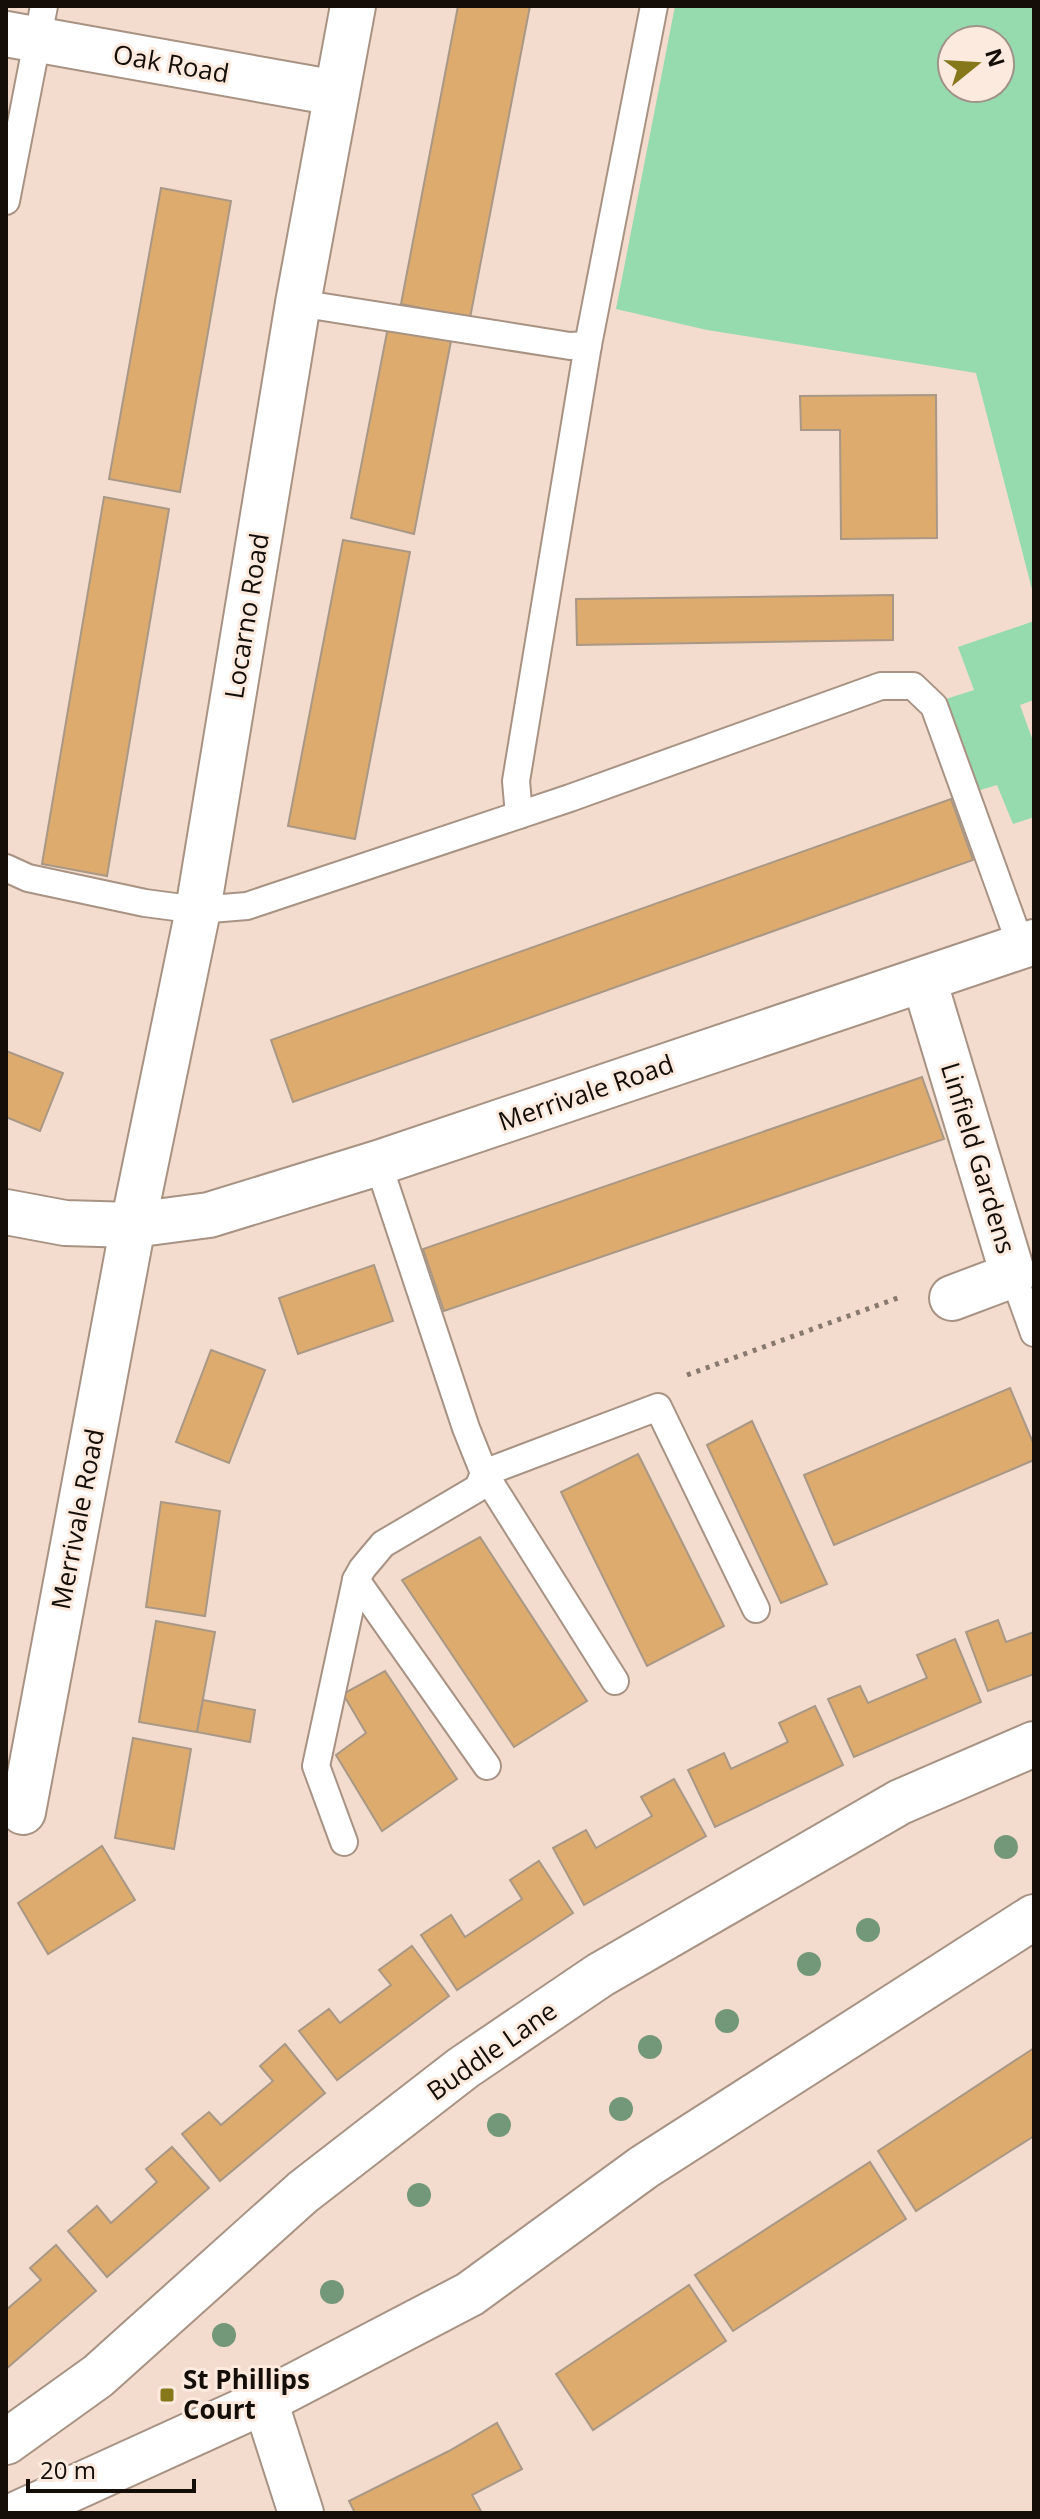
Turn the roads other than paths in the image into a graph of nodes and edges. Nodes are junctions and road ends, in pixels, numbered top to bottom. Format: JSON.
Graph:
{"nodes":[{"id":1,"x":353,"y":6,"type":"edge"},
{"id":2,"x":654,"y":6,"type":"edge"},
{"id":3,"x":29,"y":27,"type":"edge"},
{"id":4,"x":336,"y":93,"type":"junction"},
{"id":5,"x":6,"y":201,"type":"edge"},
{"id":6,"x":298,"y":303,"type":"junction"},
{"id":7,"x":588,"y":345,"type":"junction"},
{"id":8,"x":519,"y":815,"type":"junction"},
{"id":9,"x":6,"y":868,"type":"edge"},
{"id":10,"x":198,"y":910,"type":"junction"},
{"id":11,"x":1028,"y":944,"type":"edge"},
{"id":12,"x":924,"y":980,"type":"junction"},
{"id":13,"x":378,"y":1163,"type":"junction"},
{"id":14,"x":6,"y":1212,"type":"edge"},
{"id":15,"x":133,"y":1225,"type":"junction"},
{"id":16,"x":1013,"y":1275,"type":"junction"},
{"id":17,"x":952,"y":1298,"type":"road end"},
{"id":18,"x":1034,"y":1333,"type":"edge"},
{"id":19,"x":484,"y":1473,"type":"junction"},
{"id":20,"x":356,"y":1580,"type":"junction"},
{"id":21,"x":756,"y":1609,"type":"dead end"},
{"id":22,"x":615,"y":1681,"type":"dead end"},
{"id":23,"x":1034,"y":1744,"type":"edge"},
{"id":24,"x":487,"y":1766,"type":"dead end"},
{"id":25,"x":23,"y":1812,"type":"dead end"},
{"id":26,"x":344,"y":1842,"type":"dead end"},
{"id":27,"x":1034,"y":1917,"type":"edge"},
{"id":28,"x":265,"y":2401,"type":"junction"},
{"id":29,"x":6,"y":2442,"type":"edge"},
{"id":30,"x":19,"y":2513,"type":"edge"},
{"id":31,"x":301,"y":2513,"type":"edge"}],
"edges":[{"from":1,"to":4,"type":"street","name":"Locarno Road"},
{"from":2,"to":7,"type":"lane"},
{"from":3,"to":4,"type":"street","name":"Oak Road"},
{"from":3,"to":5,"type":"lane"},
{"from":4,"to":6,"type":"street","name":"Locarno Road"},
{"from":6,"to":7,"type":"lane"},
{"from":6,"to":10,"type":"street","name":"Locarno Road"},
{"from":7,"to":8,"type":"lane"},
{"from":8,"to":10,"type":"lane"},
{"from":8,"to":11,"type":"lane"},
{"from":9,"to":10,"type":"lane"},
{"from":10,"to":15,"type":"street","name":"Locarno Road"},
{"from":11,"to":12,"type":"street","name":"Merrivale Road"},
{"from":12,"to":13,"type":"street","name":"Merrivale Road"},
{"from":12,"to":16,"type":"street","name":"Linfield Gardens"},
{"from":13,"to":15,"type":"street","name":"Merrivale Road"},
{"from":13,"to":19,"type":"lane"},
{"from":14,"to":15,"type":"street","name":"Merrivale Road"},
{"from":15,"to":25,"type":"street","name":"Merrivale Road"},
{"from":16,"to":17,"type":"street","name":"Linfield Gardens"},
{"from":16,"to":18,"type":"lane"},
{"from":19,"to":20,"type":"lane"},
{"from":19,"to":21,"type":"lane"},
{"from":19,"to":22,"type":"lane"},
{"from":20,"to":24,"type":"lane"},
{"from":20,"to":26,"type":"lane"},
{"from":23,"to":29,"type":"street","name":"Buddle Lane"},
{"from":27,"to":28,"type":"street"},
{"from":28,"to":30,"type":"street"},
{"from":28,"to":31,"type":"street"}]}
